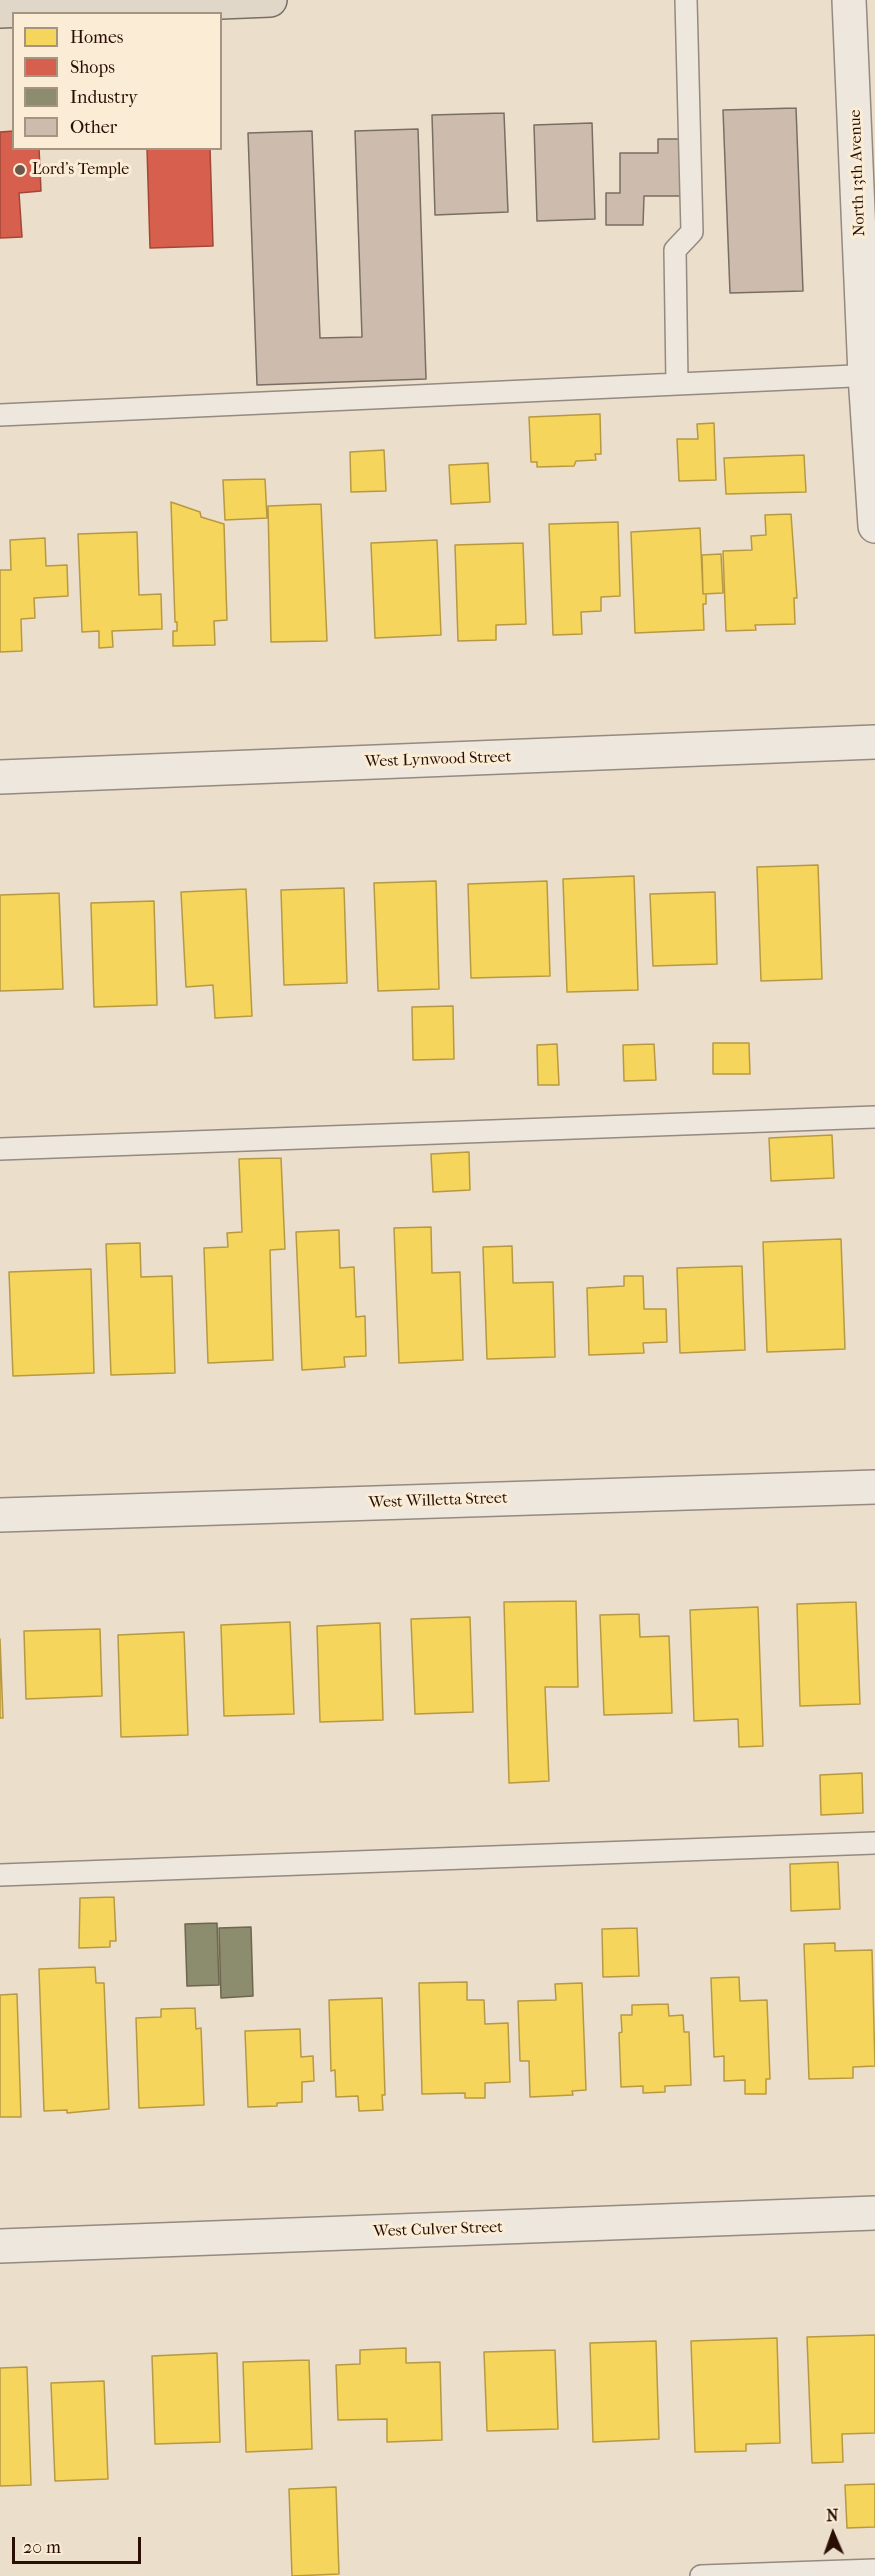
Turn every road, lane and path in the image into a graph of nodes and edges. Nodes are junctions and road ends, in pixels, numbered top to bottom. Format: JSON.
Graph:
{"nodes":[{"id":1,"x":270,"y":0,"type":"edge"},
{"id":2,"x":686,"y":0,"type":"edge"},
{"id":3,"x":849,"y":0,"type":"edge"},
{"id":4,"x":0,"y":11,"type":"edge"},
{"id":5,"x":870,"y":375,"type":"edge"},
{"id":6,"x":676,"y":383,"type":"junction"},
{"id":7,"x":0,"y":415,"type":"edge"},
{"id":8,"x":875,"y":526,"type":"edge"},
{"id":9,"x":875,"y":742,"type":"edge"},
{"id":10,"x":0,"y":777,"type":"edge"},
{"id":11,"x":875,"y":1117,"type":"edge"},
{"id":12,"x":0,"y":1149,"type":"edge"},
{"id":13,"x":875,"y":1488,"type":"edge"},
{"id":14,"x":0,"y":1515,"type":"edge"},
{"id":15,"x":875,"y":1843,"type":"edge"},
{"id":16,"x":0,"y":1875,"type":"edge"},
{"id":17,"x":875,"y":2213,"type":"edge"},
{"id":18,"x":0,"y":2246,"type":"edge"},
{"id":19,"x":875,"y":2570,"type":"edge"},
{"id":20,"x":701,"y":2576,"type":"edge"}],
"edges":[{"from":1,"to":4,"type":"main road"},
{"from":2,"to":6,"type":"lane"},
{"from":3,"to":5,"type":"street","name":"North 13th Avenue"},
{"from":5,"to":6,"type":"lane"},
{"from":5,"to":8,"type":"street","name":"North 13th Avenue"},
{"from":6,"to":7,"type":"lane"},
{"from":9,"to":10,"type":"street","name":"West Lynwood Street"},
{"from":11,"to":12,"type":"lane"},
{"from":13,"to":14,"type":"street","name":"West Willetta Street"},
{"from":15,"to":16,"type":"lane"},
{"from":17,"to":18,"type":"street","name":"West Culver Street"},
{"from":19,"to":20,"type":"lane"}]}
